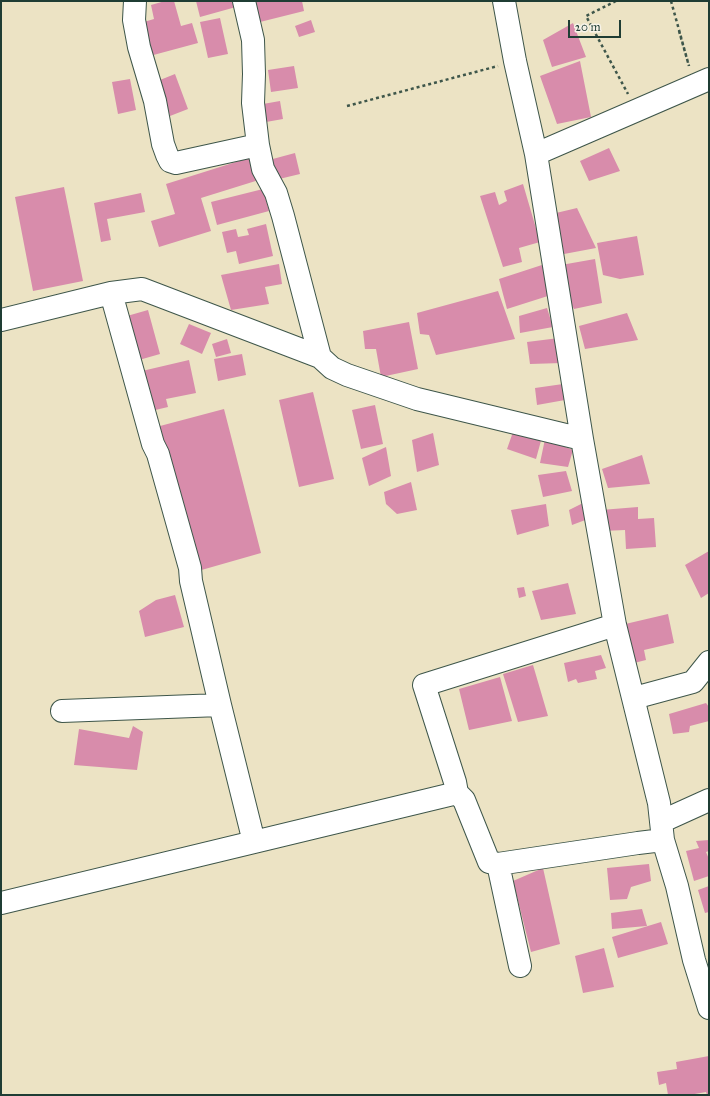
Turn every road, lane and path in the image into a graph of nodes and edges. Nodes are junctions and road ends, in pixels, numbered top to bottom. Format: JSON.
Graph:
{"nodes":[{"id":1,"x":135,"y":1,"type":"edge"},
{"id":2,"x":244,"y":1,"type":"edge"},
{"id":3,"x":504,"y":1,"type":"edge"},
{"id":4,"x":616,"y":1,"type":"edge"},
{"id":5,"x":671,"y":1,"type":"edge"},
{"id":6,"x":515,"y":61,"type":"junction"},
{"id":7,"x":702,"y":83,"type":"edge"},
{"id":8,"x":347,"y":106,"type":"dead end"},
{"id":9,"x":637,"y":111,"type":"junction"},
{"id":10,"x":258,"y":145,"type":"junction"},
{"id":11,"x":536,"y":154,"type":"junction"},
{"id":12,"x":111,"y":293,"type":"junction"},
{"id":13,"x":1,"y":320,"type":"edge"},
{"id":14,"x":320,"y":357,"type":"junction"},
{"id":15,"x":582,"y":439,"type":"junction"},
{"id":16,"x":615,"y":625,"type":"junction"},
{"id":17,"x":709,"y":662,"type":"edge"},
{"id":18,"x":634,"y":698,"type":"junction"},
{"id":19,"x":220,"y":705,"type":"junction"},
{"id":20,"x":62,"y":711,"type":"dead end"},
{"id":21,"x":457,"y":793,"type":"junction"},
{"id":22,"x":709,"y":800,"type":"edge"},
{"id":23,"x":662,"y":830,"type":"junction"},
{"id":24,"x":254,"y":842,"type":"junction"},
{"id":25,"x":498,"y":864,"type":"junction"},
{"id":26,"x":1,"y":903,"type":"edge"},
{"id":27,"x":520,"y":966,"type":"dead end"},
{"id":28,"x":709,"y":1008,"type":"edge"}],
"edges":[{"from":1,"to":10,"type":"street"},
{"from":2,"to":10,"type":"street"},
{"from":3,"to":6,"type":"street"},
{"from":4,"to":9,"type":"path"},
{"from":5,"to":7,"type":"path"},
{"from":6,"to":8,"type":"path"},
{"from":6,"to":11,"type":"street"},
{"from":7,"to":9,"type":"street"},
{"from":9,"to":11,"type":"street"},
{"from":10,"to":14,"type":"street"},
{"from":11,"to":15,"type":"street"},
{"from":12,"to":13,"type":"street"},
{"from":12,"to":14,"type":"street"},
{"from":12,"to":19,"type":"street"},
{"from":14,"to":15,"type":"street"},
{"from":15,"to":16,"type":"street"},
{"from":16,"to":18,"type":"street"},
{"from":16,"to":21,"type":"street"},
{"from":17,"to":18,"type":"street"},
{"from":18,"to":23,"type":"street"},
{"from":19,"to":20,"type":"street"},
{"from":19,"to":24,"type":"street"},
{"from":21,"to":24,"type":"street"},
{"from":21,"to":25,"type":"street"},
{"from":22,"to":23,"type":"street"},
{"from":23,"to":25,"type":"street"},
{"from":23,"to":28,"type":"street"},
{"from":24,"to":26,"type":"street"},
{"from":25,"to":27,"type":"street"}]}
